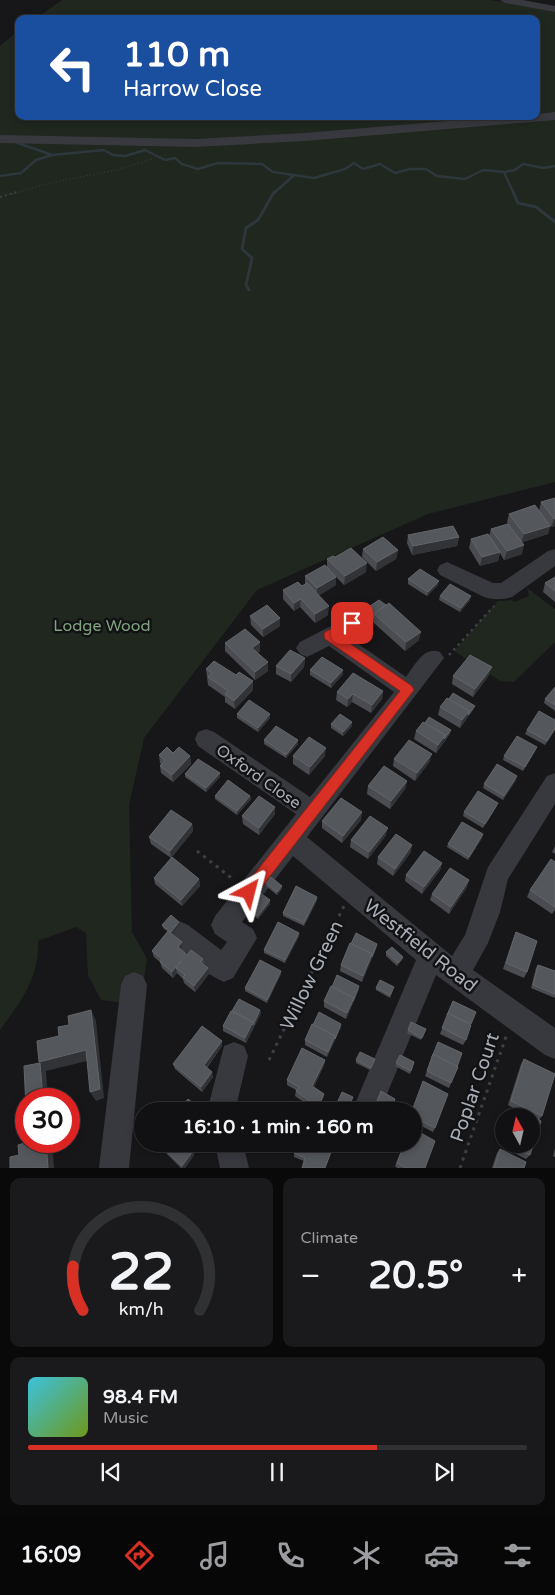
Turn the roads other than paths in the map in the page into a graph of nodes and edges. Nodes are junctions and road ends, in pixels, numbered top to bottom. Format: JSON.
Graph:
{"nodes":[{"id":1,"x":505,"y":0,"type":"edge"},
{"id":2,"x":555,"y":9,"type":"edge"},
{"id":3,"x":555,"y":116,"type":"edge"},
{"id":4,"x":540,"y":117,"type":"edge"},
{"id":5,"x":507,"y":120,"type":"edge"},
{"id":6,"x":0,"y":139,"type":"edge"},
{"id":7,"x":555,"y":556,"type":"edge"},
{"id":8,"x":447,"y":570,"type":"dead end"},
{"id":9,"x":352,"y":623,"type":"dead end"},
{"id":10,"x":330,"y":635,"type":"junction"},
{"id":11,"x":307,"y":648,"type":"dead end"},
{"id":12,"x":433,"y":658,"type":"road end"},
{"id":13,"x":408,"y":690,"type":"junction"},
{"id":14,"x":206,"y":740,"type":"dead end"},
{"id":15,"x":555,"y":783,"type":"edge"},
{"id":16,"x":312,"y":812,"type":"junction"},
{"id":17,"x":291,"y":839,"type":"junction"},
{"id":18,"x":178,"y":934,"type":"dead end"},
{"id":19,"x":431,"y":956,"type":"junction"},
{"id":20,"x":456,"y":974,"type":"junction"},
{"id":21,"x":134,"y":985,"type":"dead end"},
{"id":22,"x":555,"y":1045,"type":"edge"},
{"id":23,"x":234,"y":1056,"type":"dead end"},
{"id":24,"x":223,"y":1102,"type":"edge"},
{"id":25,"x":370,"y":1102,"type":"edge"},
{"id":26,"x":231,"y":1152,"type":"edge"},
{"id":27,"x":114,"y":1168,"type":"edge"},
{"id":28,"x":235,"y":1168,"type":"edge"}],
"edges":[{"from":1,"to":2,"type":"street"},
{"from":3,"to":4,"type":"street"},
{"from":5,"to":6,"type":"street"},
{"from":7,"to":8,"type":"street"},
{"from":9,"to":10,"type":"street"},
{"from":10,"to":11,"type":"street"},
{"from":10,"to":13,"type":"street"},
{"from":12,"to":13,"type":"street"},
{"from":13,"to":16,"type":"street"},
{"from":14,"to":16,"type":"street","name":"Oxford Close"},
{"from":15,"to":20,"type":"street"},
{"from":16,"to":17,"type":"street"},
{"from":17,"to":18,"type":"street"},
{"from":17,"to":19,"type":"street","name":"Westfield Road"},
{"from":19,"to":20,"type":"street","name":"Westfield Road"},
{"from":19,"to":25,"type":"street"},
{"from":20,"to":22,"type":"street","name":"Westfield Road"},
{"from":21,"to":27,"type":"street"},
{"from":23,"to":24,"type":"street"},
{"from":26,"to":28,"type":"street"}]}
